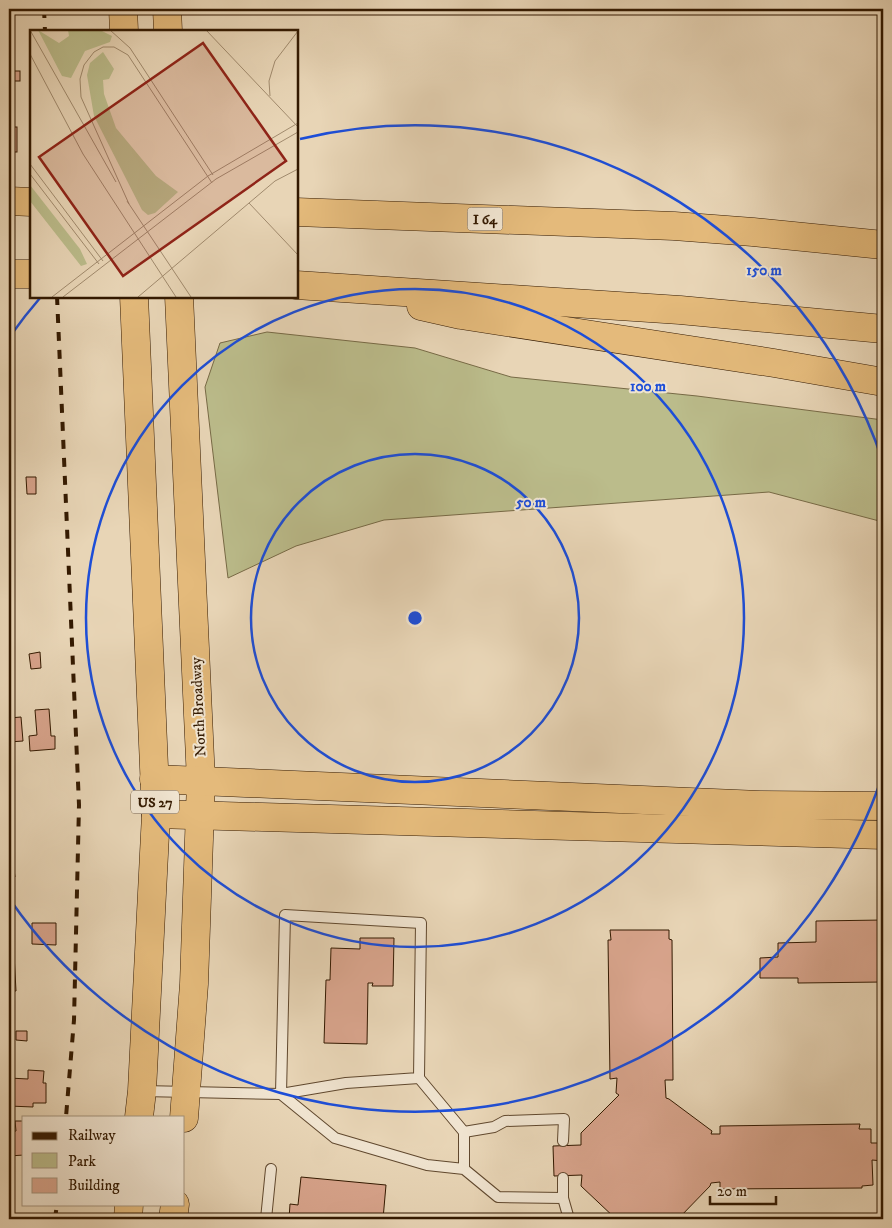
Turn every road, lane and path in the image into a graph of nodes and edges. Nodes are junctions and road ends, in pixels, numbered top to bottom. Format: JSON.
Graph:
{"nodes":[{"id":1,"x":123,"y":9,"type":"edge"},
{"id":2,"x":167,"y":9,"type":"edge"},
{"id":3,"x":124,"y":30,"type":"edge"},
{"id":4,"x":168,"y":30,"type":"edge"},
{"id":5,"x":9,"y":201,"type":"edge"},
{"id":6,"x":30,"y":202,"type":"edge"},
{"id":7,"x":298,"y":212,"type":"edge"},
{"id":8,"x":883,"y":245,"type":"edge"},
{"id":9,"x":9,"y":274,"type":"edge"},
{"id":10,"x":30,"y":274,"type":"edge"},
{"id":11,"x":298,"y":285,"type":"edge"},
{"id":12,"x":336,"y":287,"type":"junction"},
{"id":13,"x":134,"y":298,"type":"edge"},
{"id":14,"x":180,"y":298,"type":"edge"},
{"id":15,"x":883,"y":329,"type":"edge"},
{"id":16,"x":883,"y":382,"type":"edge"},
{"id":17,"x":154,"y":779,"type":"junction"},
{"id":18,"x":201,"y":781,"type":"junction"},
{"id":19,"x":883,"y":806,"type":"edge"},
{"id":20,"x":156,"y":814,"type":"junction"},
{"id":21,"x":201,"y":814,"type":"junction"},
{"id":22,"x":883,"y":834,"type":"edge"},
{"id":23,"x":420,"y":1078,"type":"junction"},
{"id":24,"x":281,"y":1094,"type":"junction"},
{"id":25,"x":140,"y":1104,"type":"edge"},
{"id":26,"x":185,"y":1105,"type":"edge"},
{"id":27,"x":464,"y":1132,"type":"junction"},
{"id":28,"x":563,"y":1141,"type":"dead end"},
{"id":29,"x":464,"y":1168,"type":"junction"},
{"id":30,"x":271,"y":1169,"type":"dead end"},
{"id":31,"x":563,"y":1178,"type":"dead end"},
{"id":32,"x":563,"y":1198,"type":"junction"},
{"id":33,"x":130,"y":1206,"type":"edge"},
{"id":34,"x":175,"y":1206,"type":"edge"},
{"id":35,"x":128,"y":1219,"type":"edge"},
{"id":36,"x":173,"y":1219,"type":"edge"},
{"id":37,"x":266,"y":1219,"type":"edge"},
{"id":38,"x":569,"y":1219,"type":"edge"}],
"edges":[{"from":1,"to":3,"type":"highway"},
{"from":2,"to":4,"type":"highway"},
{"from":5,"to":6,"type":"highway"},
{"from":7,"to":8,"type":"highway","number":"I 64"},
{"from":9,"to":10,"type":"highway"},
{"from":11,"to":12,"type":"highway"},
{"from":12,"to":15,"type":"highway"},
{"from":12,"to":16,"type":"highway"},
{"from":13,"to":17,"type":"highway","number":"US 27"},
{"from":14,"to":18,"type":"highway","name":"North Broadway","number":"US 27"},
{"from":17,"to":18,"type":"highway"},
{"from":17,"to":20,"type":"highway","number":"US 27"},
{"from":18,"to":19,"type":"highway"},
{"from":18,"to":21,"type":"highway","name":"North Broadway","number":"US 27"},
{"from":20,"to":21,"type":"highway"},
{"from":20,"to":25,"type":"highway","number":"US 27"},
{"from":21,"to":22,"type":"highway"},
{"from":21,"to":26,"type":"highway","name":"North Broadway","number":"US 27"},
{"from":23,"to":24,"type":"lane"},
{"from":23,"to":24,"type":"lane"},
{"from":23,"to":27,"type":"lane"},
{"from":24,"to":26,"type":"lane"},
{"from":24,"to":29,"type":"lane"},
{"from":25,"to":26,"type":"lane"},
{"from":27,"to":28,"type":"lane"},
{"from":27,"to":29,"type":"lane"},
{"from":29,"to":32,"type":"lane"},
{"from":30,"to":37,"type":"lane"},
{"from":31,"to":32,"type":"lane"},
{"from":32,"to":38,"type":"lane"},
{"from":33,"to":35,"type":"highway"},
{"from":34,"to":36,"type":"highway"}]}
